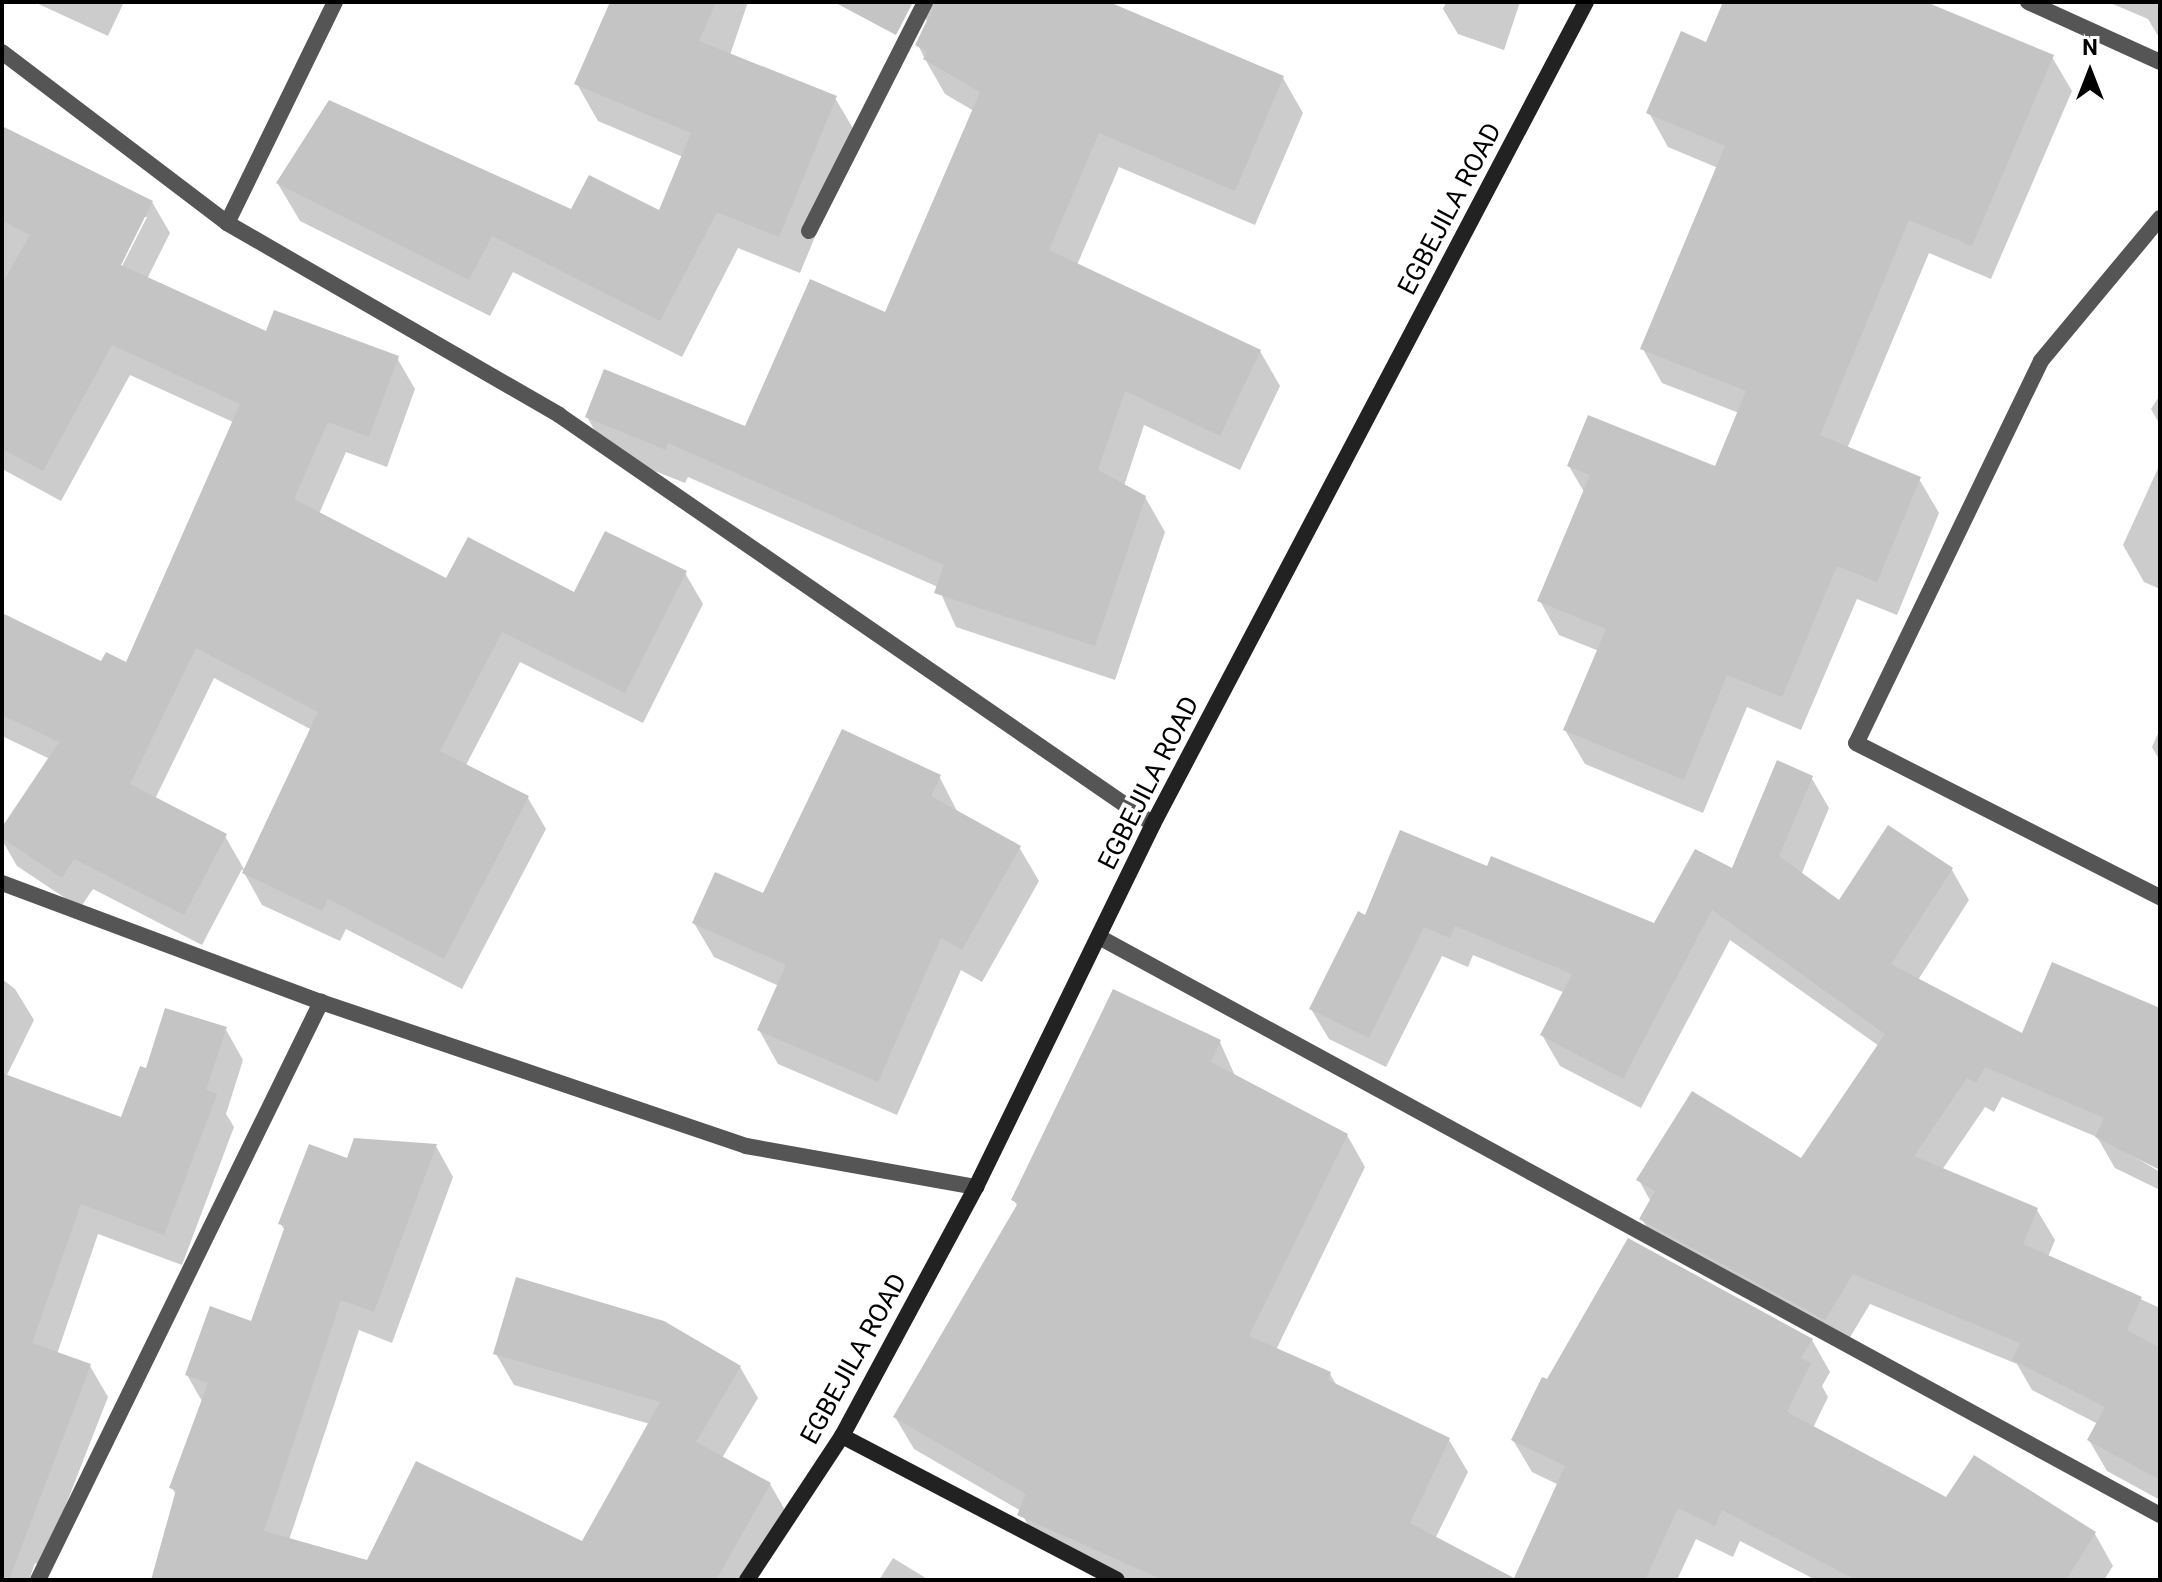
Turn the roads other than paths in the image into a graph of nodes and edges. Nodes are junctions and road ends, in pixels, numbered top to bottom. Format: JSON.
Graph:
{"nodes":[{"id":1,"x":335,"y":2,"type":"edge"},
{"id":2,"x":925,"y":2,"type":"edge"},
{"id":3,"x":1586,"y":2,"type":"edge"},
{"id":4,"x":2028,"y":2,"type":"edge"},
{"id":5,"x":2,"y":52,"type":"edge"},
{"id":6,"x":2160,"y":62,"type":"edge"},
{"id":7,"x":2160,"y":218,"type":"edge"},
{"id":8,"x":227,"y":223,"type":"junction"},
{"id":9,"x":809,"y":231,"type":"dead end"},
{"id":10,"x":1153,"y":824,"type":"junction"},
{"id":11,"x":2,"y":883,"type":"edge"},
{"id":12,"x":2160,"y":897,"type":"edge"},
{"id":13,"x":1099,"y":937,"type":"junction"},
{"id":14,"x":321,"y":1002,"type":"junction"},
{"id":15,"x":976,"y":1187,"type":"junction"},
{"id":16,"x":842,"y":1436,"type":"junction"},
{"id":17,"x":2160,"y":1515,"type":"edge"},
{"id":18,"x":38,"y":1580,"type":"edge"},
{"id":19,"x":747,"y":1580,"type":"edge"},
{"id":20,"x":1117,"y":1580,"type":"edge"}],
"edges":[{"from":1,"to":8,"type":"street"},
{"from":2,"to":9,"type":"street"},
{"from":3,"to":10,"type":"street","name":"EGBEJILA ROAD"},
{"from":4,"to":6,"type":"street"},
{"from":5,"to":8,"type":"street"},
{"from":7,"to":12,"type":"street"},
{"from":8,"to":10,"type":"street"},
{"from":10,"to":13,"type":"street","name":"EGBEJILA ROAD"},
{"from":11,"to":14,"type":"street"},
{"from":13,"to":15,"type":"street","name":"EGBEJILA ROAD"},
{"from":13,"to":17,"type":"street"},
{"from":14,"to":15,"type":"street"},
{"from":14,"to":18,"type":"street"},
{"from":15,"to":16,"type":"street","name":"EGBEJILA ROAD"},
{"from":16,"to":19,"type":"street","name":"EGBEJILA ROAD"},
{"from":16,"to":20,"type":"street"}]}
